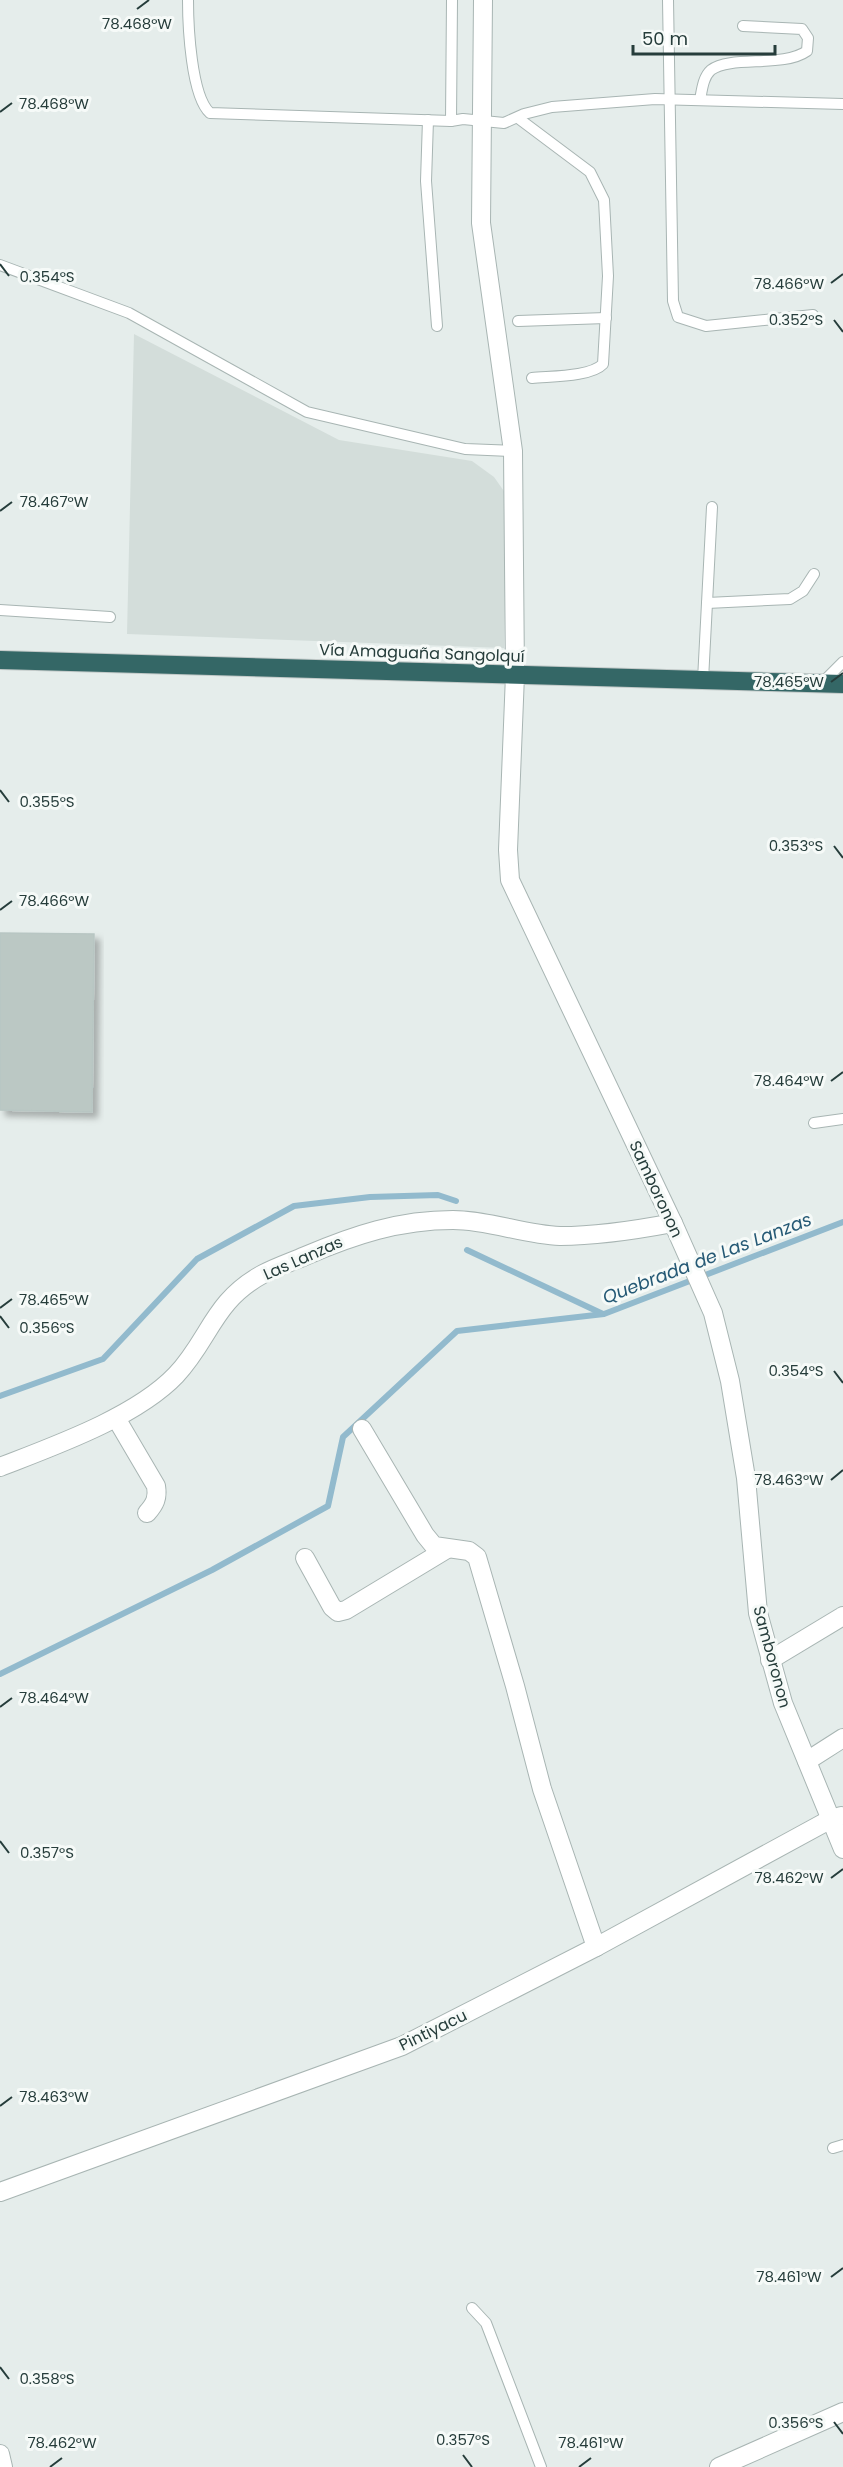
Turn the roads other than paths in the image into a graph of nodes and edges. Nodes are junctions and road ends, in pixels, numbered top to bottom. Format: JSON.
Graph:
{"nodes":[{"id":1,"x":188,"y":0,"type":"edge"},
{"id":2,"x":452,"y":0,"type":"edge"},
{"id":3,"x":483,"y":0,"type":"edge"},
{"id":4,"x":668,"y":0,"type":"edge"},
{"id":5,"x":742,"y":26,"type":"dead end"},
{"id":6,"x":669,"y":100,"type":"junction"},
{"id":7,"x":700,"y":100,"type":"junction"},
{"id":8,"x":843,"y":104,"type":"edge"},
{"id":9,"x":518,"y":118,"type":"junction"},
{"id":10,"x":428,"y":120,"type":"junction"},
{"id":11,"x":451,"y":121,"type":"junction"},
{"id":12,"x":482,"y":122,"type":"junction"},
{"id":13,"x":0,"y":265,"type":"edge"},
{"id":14,"x":813,"y":315,"type":"dead end"},
{"id":15,"x":606,"y":318,"type":"junction"},
{"id":16,"x":518,"y":321,"type":"dead end"},
{"id":17,"x":437,"y":326,"type":"dead end"},
{"id":18,"x":532,"y":378,"type":"dead end"},
{"id":19,"x":513,"y":451,"type":"junction"},
{"id":20,"x":712,"y":507,"type":"dead end"},
{"id":21,"x":814,"y":574,"type":"dead end"},
{"id":22,"x":707,"y":603,"type":"junction"},
{"id":23,"x":0,"y":610,"type":"edge"},
{"id":24,"x":110,"y":616,"type":"dead end"},
{"id":25,"x":0,"y":660,"type":"edge"},
{"id":26,"x":843,"y":662,"type":"edge"},
{"id":27,"x":514,"y":675,"type":"junction"},
{"id":28,"x":703,"y":680,"type":"junction"},
{"id":29,"x":822,"y":683,"type":"junction"},
{"id":30,"x":843,"y":684,"type":"edge"},
{"id":31,"x":843,"y":1119,"type":"edge"},
{"id":32,"x":814,"y":1123,"type":"dead end"},
{"id":33,"x":676,"y":1231,"type":"junction"},
{"id":34,"x":116,"y":1418,"type":"junction"},
{"id":35,"x":362,"y":1429,"type":"dead end"},
{"id":36,"x":0,"y":1467,"type":"edge"},
{"id":37,"x":147,"y":1513,"type":"dead end"},
{"id":38,"x":447,"y":1549,"type":"junction"},
{"id":39,"x":305,"y":1558,"type":"dead end"},
{"id":40,"x":843,"y":1616,"type":"edge"},
{"id":41,"x":771,"y":1659,"type":"junction"},
{"id":42,"x":843,"y":1738,"type":"edge"},
{"id":43,"x":807,"y":1761,"type":"junction"},
{"id":44,"x":837,"y":1817,"type":"edge"},
{"id":45,"x":843,"y":1849,"type":"edge"},
{"id":46,"x":596,"y":1947,"type":"junction"},
{"id":47,"x":0,"y":2192,"type":"edge"},
{"id":48,"x":472,"y":2308,"type":"dead end"},
{"id":49,"x":843,"y":2412,"type":"edge"},
{"id":50,"x":0,"y":2454,"type":"edge"},
{"id":51,"x":3,"y":2467,"type":"edge"},
{"id":52,"x":541,"y":2467,"type":"edge"},
{"id":53,"x":719,"y":2467,"type":"edge"}],
"edges":[{"from":1,"to":10,"type":"lane"},
{"from":2,"to":11,"type":"lane"},
{"from":3,"to":12,"type":"street","name":"Samboronon"},
{"from":4,"to":6,"type":"lane"},
{"from":5,"to":7,"type":"lane"},
{"from":6,"to":7,"type":"lane"},
{"from":6,"to":9,"type":"lane"},
{"from":6,"to":14,"type":"lane"},
{"from":7,"to":8,"type":"lane"},
{"from":9,"to":12,"type":"lane"},
{"from":9,"to":15,"type":"lane"},
{"from":10,"to":11,"type":"lane"},
{"from":10,"to":17,"type":"lane"},
{"from":11,"to":12,"type":"lane"},
{"from":12,"to":19,"type":"street","name":"Samboronon"},
{"from":13,"to":19,"type":"lane"},
{"from":15,"to":16,"type":"lane"},
{"from":15,"to":18,"type":"lane"},
{"from":19,"to":27,"type":"street","name":"Samboronon"},
{"from":20,"to":22,"type":"lane"},
{"from":21,"to":22,"type":"lane"},
{"from":22,"to":28,"type":"lane"},
{"from":23,"to":24,"type":"lane"},
{"from":25,"to":27,"type":"highway","name":"Vía Amaguaña Sangolquí"},
{"from":26,"to":29,"type":"lane"},
{"from":27,"to":28,"type":"highway","name":"Vía Amaguaña Sangolquí"},
{"from":27,"to":33,"type":"street","name":"Samboronon"},
{"from":28,"to":29,"type":"highway","name":"Vía Amaguaña Sangolquí"},
{"from":29,"to":30,"type":"highway","name":"Vía Amaguaña Sangolquí"},
{"from":31,"to":32,"type":"lane"},
{"from":33,"to":34,"type":"street","name":"Las Lanzas"},
{"from":33,"to":41,"type":"street","name":"Samboronon"},
{"from":34,"to":36,"type":"street","name":"Las Lanzas"},
{"from":34,"to":37,"type":"street"},
{"from":35,"to":38,"type":"street"},
{"from":38,"to":39,"type":"street"},
{"from":38,"to":46,"type":"street"},
{"from":40,"to":41,"type":"street"},
{"from":41,"to":43,"type":"street","name":"Samboronon"},
{"from":42,"to":43,"type":"street"},
{"from":43,"to":44,"type":"street","name":"Samboronon"},
{"from":44,"to":45,"type":"street","name":"Samboronon"},
{"from":44,"to":46,"type":"street","name":"Pintiyacu"},
{"from":46,"to":47,"type":"street","name":"Pintiyacu"},
{"from":48,"to":52,"type":"lane"},
{"from":49,"to":53,"type":"street"},
{"from":50,"to":51,"type":"street"}]}
